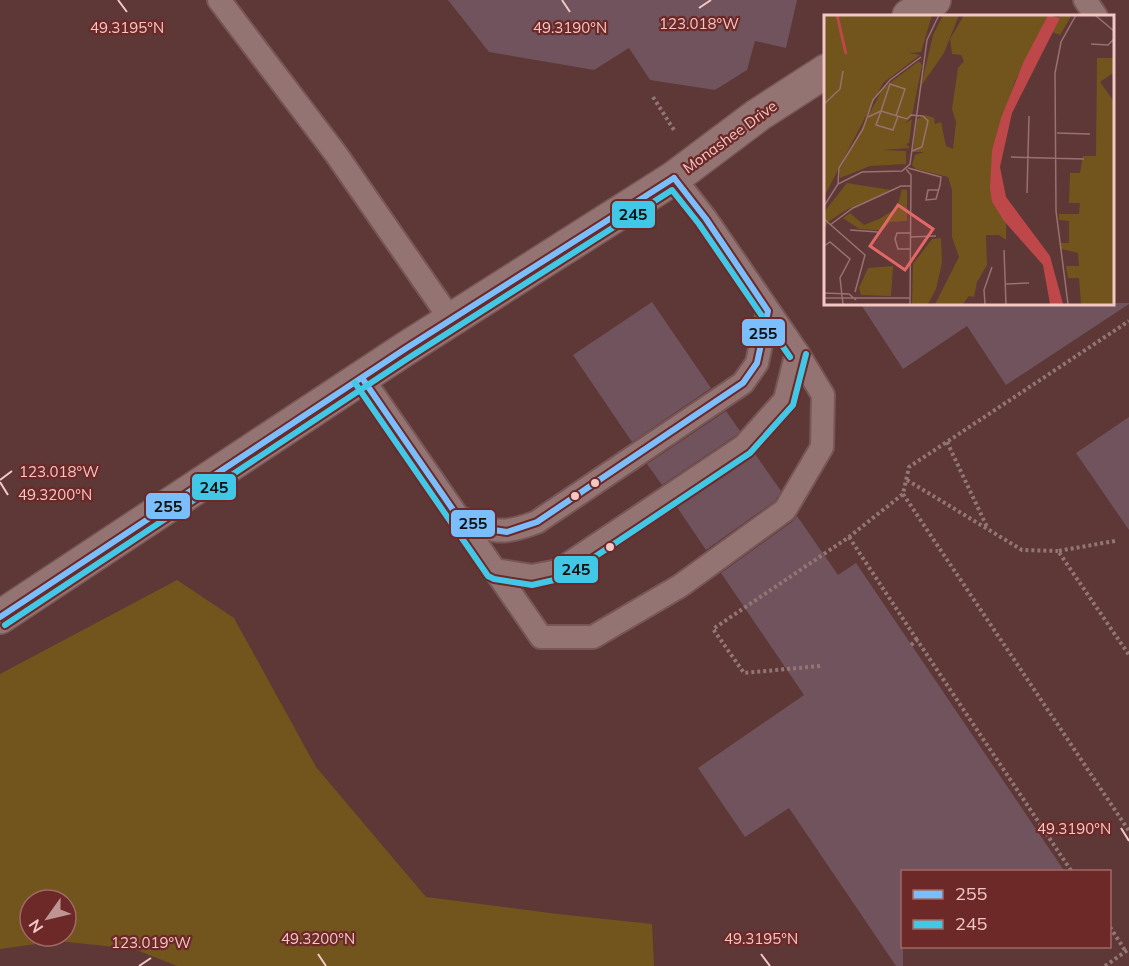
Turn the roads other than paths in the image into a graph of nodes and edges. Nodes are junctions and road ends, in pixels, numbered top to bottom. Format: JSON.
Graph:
{"nodes":[{"id":1,"x":219,"y":0,"type":"edge"},
{"id":2,"x":934,"y":0,"type":"edge"},
{"id":3,"x":1085,"y":0,"type":"edge"},
{"id":4,"x":911,"y":15,"type":"edge"},
{"id":5,"x":1095,"y":15,"type":"edge"},
{"id":6,"x":824,"y":72,"type":"edge"},
{"id":7,"x":674,"y":178,"type":"junction"},
{"id":8,"x":768,"y":311,"type":"junction"},
{"id":9,"x":451,"y":320,"type":"junction"},
{"id":10,"x":797,"y":352,"type":"junction"},
{"id":11,"x":362,"y":378,"type":"junction"},
{"id":12,"x":458,"y":517,"type":"junction"},
{"id":13,"x":495,"y":570,"type":"junction"},
{"id":14,"x":0,"y":617,"type":"edge"}],
"edges":[{"from":1,"to":9,"type":"lane"},
{"from":2,"to":4,"type":"street"},
{"from":3,"to":5,"type":"lane"},
{"from":6,"to":7,"type":"street","name":"Monashee Drive"},
{"from":7,"to":8,"type":"lane"},
{"from":7,"to":9,"type":"street","name":"Monashee Drive"},
{"from":8,"to":10,"type":"lane"},
{"from":8,"to":12,"type":"lane"},
{"from":9,"to":11,"type":"street","name":"Monashee Drive"},
{"from":10,"to":13,"type":"lane"},
{"from":10,"to":13,"type":"lane"},
{"from":11,"to":12,"type":"lane"},
{"from":11,"to":14,"type":"street","name":"Monashee Drive"},
{"from":12,"to":13,"type":"lane"}]}
